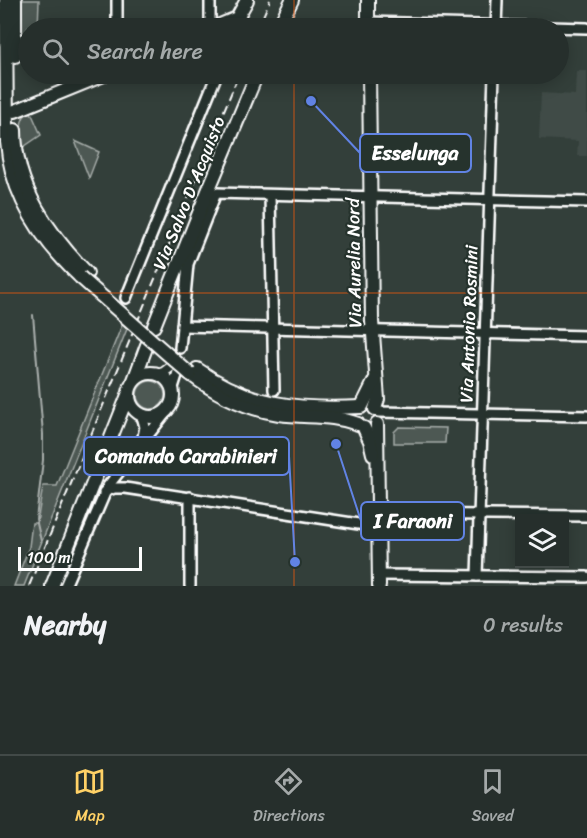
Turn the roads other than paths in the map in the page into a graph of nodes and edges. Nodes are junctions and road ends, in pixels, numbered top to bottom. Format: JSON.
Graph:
{"nodes":[{"id":1,"x":6,"y":0,"type":"edge"},
{"id":2,"x":15,"y":0,"type":"edge"},
{"id":3,"x":117,"y":0,"type":"edge"},
{"id":4,"x":210,"y":0,"type":"edge"},
{"id":5,"x":248,"y":0,"type":"edge"},
{"id":6,"x":292,"y":0,"type":"edge"},
{"id":7,"x":368,"y":0,"type":"edge"},
{"id":8,"x":497,"y":0,"type":"edge"},
{"id":9,"x":117,"y":18,"type":"edge"},
{"id":10,"x":211,"y":18,"type":"edge"},
{"id":11,"x":238,"y":18,"type":"edge"},
{"id":12,"x":283,"y":18,"type":"edge"},
{"id":13,"x":368,"y":18,"type":"edge"},
{"id":14,"x":496,"y":18,"type":"edge"},
{"id":15,"x":569,"y":28,"type":"edge"},
{"id":16,"x":587,"y":28,"type":"edge"},
{"id":17,"x":78,"y":84,"type":"edge"},
{"id":18,"x":213,"y":84,"type":"edge"},
{"id":19,"x":253,"y":84,"type":"edge"},
{"id":20,"x":369,"y":84,"type":"edge"},
{"id":21,"x":494,"y":84,"type":"edge"},
{"id":22,"x":11,"y":108,"type":"junction"},
{"id":23,"x":270,"y":195,"type":"junction"},
{"id":24,"x":370,"y":196,"type":"junction"},
{"id":25,"x":489,"y":199,"type":"junction"},
{"id":26,"x":587,"y":202,"type":"edge"},
{"id":27,"x":126,"y":298,"type":"dead end"},
{"id":28,"x":154,"y":326,"type":"dead end"},
{"id":29,"x":182,"y":326,"type":"junction"},
{"id":30,"x":273,"y":329,"type":"junction"},
{"id":31,"x":373,"y":330,"type":"junction"},
{"id":32,"x":486,"y":334,"type":"junction"},
{"id":33,"x":587,"y":336,"type":"edge"},
{"id":34,"x":180,"y":348,"type":"dead end"},
{"id":35,"x":184,"y":370,"type":"junction"},
{"id":36,"x":157,"y":374,"type":"junction"},
{"id":37,"x":375,"y":380,"type":"junction"},
{"id":38,"x":133,"y":381,"type":"junction"},
{"id":39,"x":274,"y":390,"type":"dead end"},
{"id":40,"x":172,"y":391,"type":"junction"},
{"id":41,"x":128,"y":395,"type":"junction"},
{"id":42,"x":362,"y":407,"type":"junction"},
{"id":43,"x":168,"y":410,"type":"junction"},
{"id":44,"x":138,"y":414,"type":"junction"},
{"id":45,"x":482,"y":414,"type":"junction"},
{"id":46,"x":376,"y":415,"type":"junction"},
{"id":47,"x":587,"y":416,"type":"edge"},
{"id":48,"x":361,"y":426,"type":"junction"},
{"id":49,"x":115,"y":428,"type":"junction"},
{"id":50,"x":143,"y":439,"type":"junction"},
{"id":51,"x":126,"y":463,"type":"junction"},
{"id":52,"x":377,"y":476,"type":"junction"},
{"id":53,"x":131,"y":489,"type":"junction"},
{"id":54,"x":104,"y":492,"type":"junction"},
{"id":55,"x":190,"y":497,"type":"junction"},
{"id":56,"x":479,"y":515,"type":"junction"},
{"id":57,"x":587,"y":516,"type":"edge"},
{"id":58,"x":378,"y":521,"type":"junction"},
{"id":59,"x":477,"y":576,"type":"junction"},
{"id":60,"x":587,"y":577,"type":"edge"},
{"id":61,"x":379,"y":580,"type":"edge"},
{"id":62,"x":52,"y":586,"type":"edge"},
{"id":63,"x":65,"y":586,"type":"edge"},
{"id":64,"x":190,"y":586,"type":"edge"}],
"edges":[{"from":1,"to":22,"type":"street"},
{"from":2,"to":22,"type":"street"},
{"from":3,"to":9,"type":"street"},
{"from":4,"to":10,"type":"street"},
{"from":5,"to":11,"type":"street"},
{"from":6,"to":12,"type":"street"},
{"from":7,"to":13,"type":"street"},
{"from":8,"to":14,"type":"street"},
{"from":15,"to":16,"type":"street"},
{"from":17,"to":22,"type":"street"},
{"from":18,"to":27,"type":"street"},
{"from":19,"to":28,"type":"street","name":"Via Salvo D'Acquisto"},
{"from":20,"to":24,"type":"street","name":"Via Aurelia Nord"},
{"from":21,"to":25,"type":"street","name":"Via Antonio Rosmini"},
{"from":22,"to":35,"type":"street"},
{"from":23,"to":24,"type":"street"},
{"from":23,"to":29,"type":"street"},
{"from":23,"to":30,"type":"street"},
{"from":24,"to":25,"type":"street"},
{"from":24,"to":31,"type":"street","name":"Via Aurelia Nord"},
{"from":25,"to":26,"type":"street"},
{"from":25,"to":32,"type":"street","name":"Via Antonio Rosmini"},
{"from":29,"to":30,"type":"street"},
{"from":29,"to":34,"type":"street"},
{"from":30,"to":31,"type":"street"},
{"from":30,"to":39,"type":"street"},
{"from":31,"to":32,"type":"street"},
{"from":31,"to":37,"type":"street","name":"Via Aurelia Nord"},
{"from":32,"to":33,"type":"street"},
{"from":32,"to":45,"type":"street","name":"Via Antonio Rosmini"},
{"from":35,"to":36,"type":"street"},
{"from":35,"to":40,"type":"street"},
{"from":35,"to":42,"type":"street"},
{"from":35,"to":48,"type":"street"},
{"from":36,"to":38,"type":"street"},
{"from":36,"to":38,"type":"street"},
{"from":36,"to":40,"type":"street"},
{"from":37,"to":42,"type":"street","name":"Via Aurelia Nord"},
{"from":37,"to":46,"type":"street","name":"Via Aurelia Nord"},
{"from":38,"to":41,"type":"street"},
{"from":40,"to":43,"type":"street"},
{"from":41,"to":44,"type":"street"},
{"from":41,"to":49,"type":"street"},
{"from":42,"to":46,"type":"street"},
{"from":42,"to":48,"type":"street"},
{"from":43,"to":44,"type":"street"},
{"from":43,"to":50,"type":"street"},
{"from":44,"to":49,"type":"street"},
{"from":44,"to":50,"type":"street"},
{"from":45,"to":46,"type":"street"},
{"from":45,"to":47,"type":"street"},
{"from":45,"to":56,"type":"street","name":"Via Antonio Rosmini"},
{"from":46,"to":48,"type":"street"},
{"from":46,"to":52,"type":"street","name":"Via Aurelia Nord"},
{"from":48,"to":52,"type":"street","name":"Via Aurelia Nord"},
{"from":49,"to":62,"type":"street"},
{"from":50,"to":51,"type":"street"},
{"from":51,"to":53,"type":"street"},
{"from":51,"to":54,"type":"street"},
{"from":52,"to":58,"type":"street","name":"Via Aurelia Nord"},
{"from":53,"to":54,"type":"street"},
{"from":53,"to":55,"type":"street"},
{"from":54,"to":63,"type":"street"},
{"from":55,"to":58,"type":"street"},
{"from":55,"to":64,"type":"street"},
{"from":56,"to":57,"type":"street"},
{"from":56,"to":58,"type":"street"},
{"from":56,"to":59,"type":"street","name":"Via Antonio Rosmini"},
{"from":58,"to":61,"type":"street","name":"Via Aurelia Nord"},
{"from":59,"to":60,"type":"street"},
{"from":59,"to":61,"type":"street"}]}
